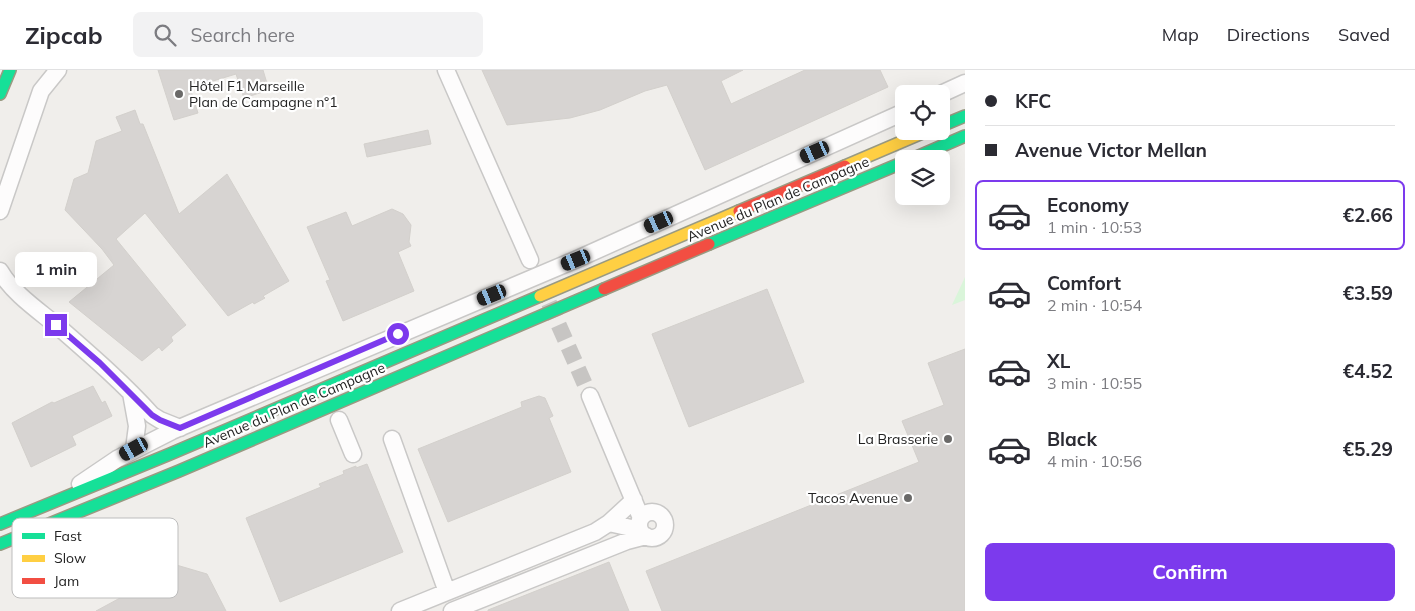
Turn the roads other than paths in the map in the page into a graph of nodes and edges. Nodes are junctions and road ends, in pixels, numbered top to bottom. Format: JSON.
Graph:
{"nodes":[{"id":1,"x":10,"y":70,"type":"edge"},
{"id":2,"x":58,"y":70,"type":"edge"},
{"id":3,"x":446,"y":70,"type":"edge"},
{"id":4,"x":965,"y":83,"type":"edge"},
{"id":5,"x":950,"y":90,"type":"edge"},
{"id":6,"x":0,"y":94,"type":"edge"},
{"id":7,"x":895,"y":116,"type":"edge"},
{"id":8,"x":965,"y":116,"type":"edge"},
{"id":9,"x":950,"y":122,"type":"edge"},
{"id":10,"x":965,"y":136,"type":"edge"},
{"id":11,"x":906,"y":140,"type":"edge"},
{"id":12,"x":933,"y":150,"type":"edge"},
{"id":13,"x":895,"y":166,"type":"edge"},
{"id":14,"x":0,"y":212,"type":"edge"},
{"id":15,"x":530,"y":260,"type":"dead end"},
{"id":16,"x":0,"y":271,"type":"edge"},
{"id":17,"x":131,"y":393,"type":"junction"},
{"id":18,"x":590,"y":396,"type":"tunnel mouth"},
{"id":19,"x":339,"y":420,"type":"dead end"},
{"id":20,"x":180,"y":428,"type":"junction"},
{"id":21,"x":392,"y":439,"type":"dead end"},
{"id":22,"x":134,"y":449,"type":"junction"},
{"id":23,"x":353,"y":454,"type":"dead end"},
{"id":24,"x":634,"y":500,"type":"junction"},
{"id":25,"x":57,"y":501,"type":"junction"},
{"id":26,"x":15,"y":518,"type":"edge"},
{"id":27,"x":64,"y":518,"type":"edge"},
{"id":28,"x":12,"y":519,"type":"edge"},
{"id":29,"x":609,"y":523,"type":"junction"},
{"id":30,"x":0,"y":524,"type":"edge"},
{"id":31,"x":644,"y":524,"type":"junction"},
{"id":32,"x":12,"y":539,"type":"edge"},
{"id":33,"x":0,"y":544,"type":"edge"},
{"id":34,"x":447,"y":592,"type":"junction"},
{"id":35,"x":400,"y":611,"type":"edge"},
{"id":36,"x":452,"y":611,"type":"edge"}],
"edges":[{"from":1,"to":6,"type":"main road"},
{"from":2,"to":14,"type":"street"},
{"from":3,"to":15,"type":"street"},
{"from":4,"to":5,"type":"street"},
{"from":7,"to":20,"type":"street"},
{"from":8,"to":9,"type":"main road"},
{"from":10,"to":12,"type":"main road"},
{"from":11,"to":25,"type":"main road","name":"Avenue du Plan de Campagne"},
{"from":13,"to":27,"type":"main road","name":"Avenue du Plan de Campagne"},
{"from":16,"to":17,"type":"street"},
{"from":17,"to":20,"type":"street"},
{"from":17,"to":22,"type":"street"},
{"from":18,"to":24,"type":"street"},
{"from":19,"to":23,"type":"street"},
{"from":20,"to":22,"type":"street"},
{"from":21,"to":34,"type":"street"},
{"from":22,"to":25,"type":"street"},
{"from":24,"to":29,"type":"street"},
{"from":24,"to":31,"type":"street"},
{"from":25,"to":26,"type":"main road","name":"Avenue du Plan de Campagne"},
{"from":28,"to":30,"type":"main road","name":"Avenue du Plan de Campagne"},
{"from":29,"to":31,"type":"street"},
{"from":29,"to":34,"type":"street"},
{"from":31,"to":36,"type":"street"},
{"from":32,"to":33,"type":"main road","name":"Avenue du Plan de Campagne"},
{"from":34,"to":35,"type":"street"}]}
